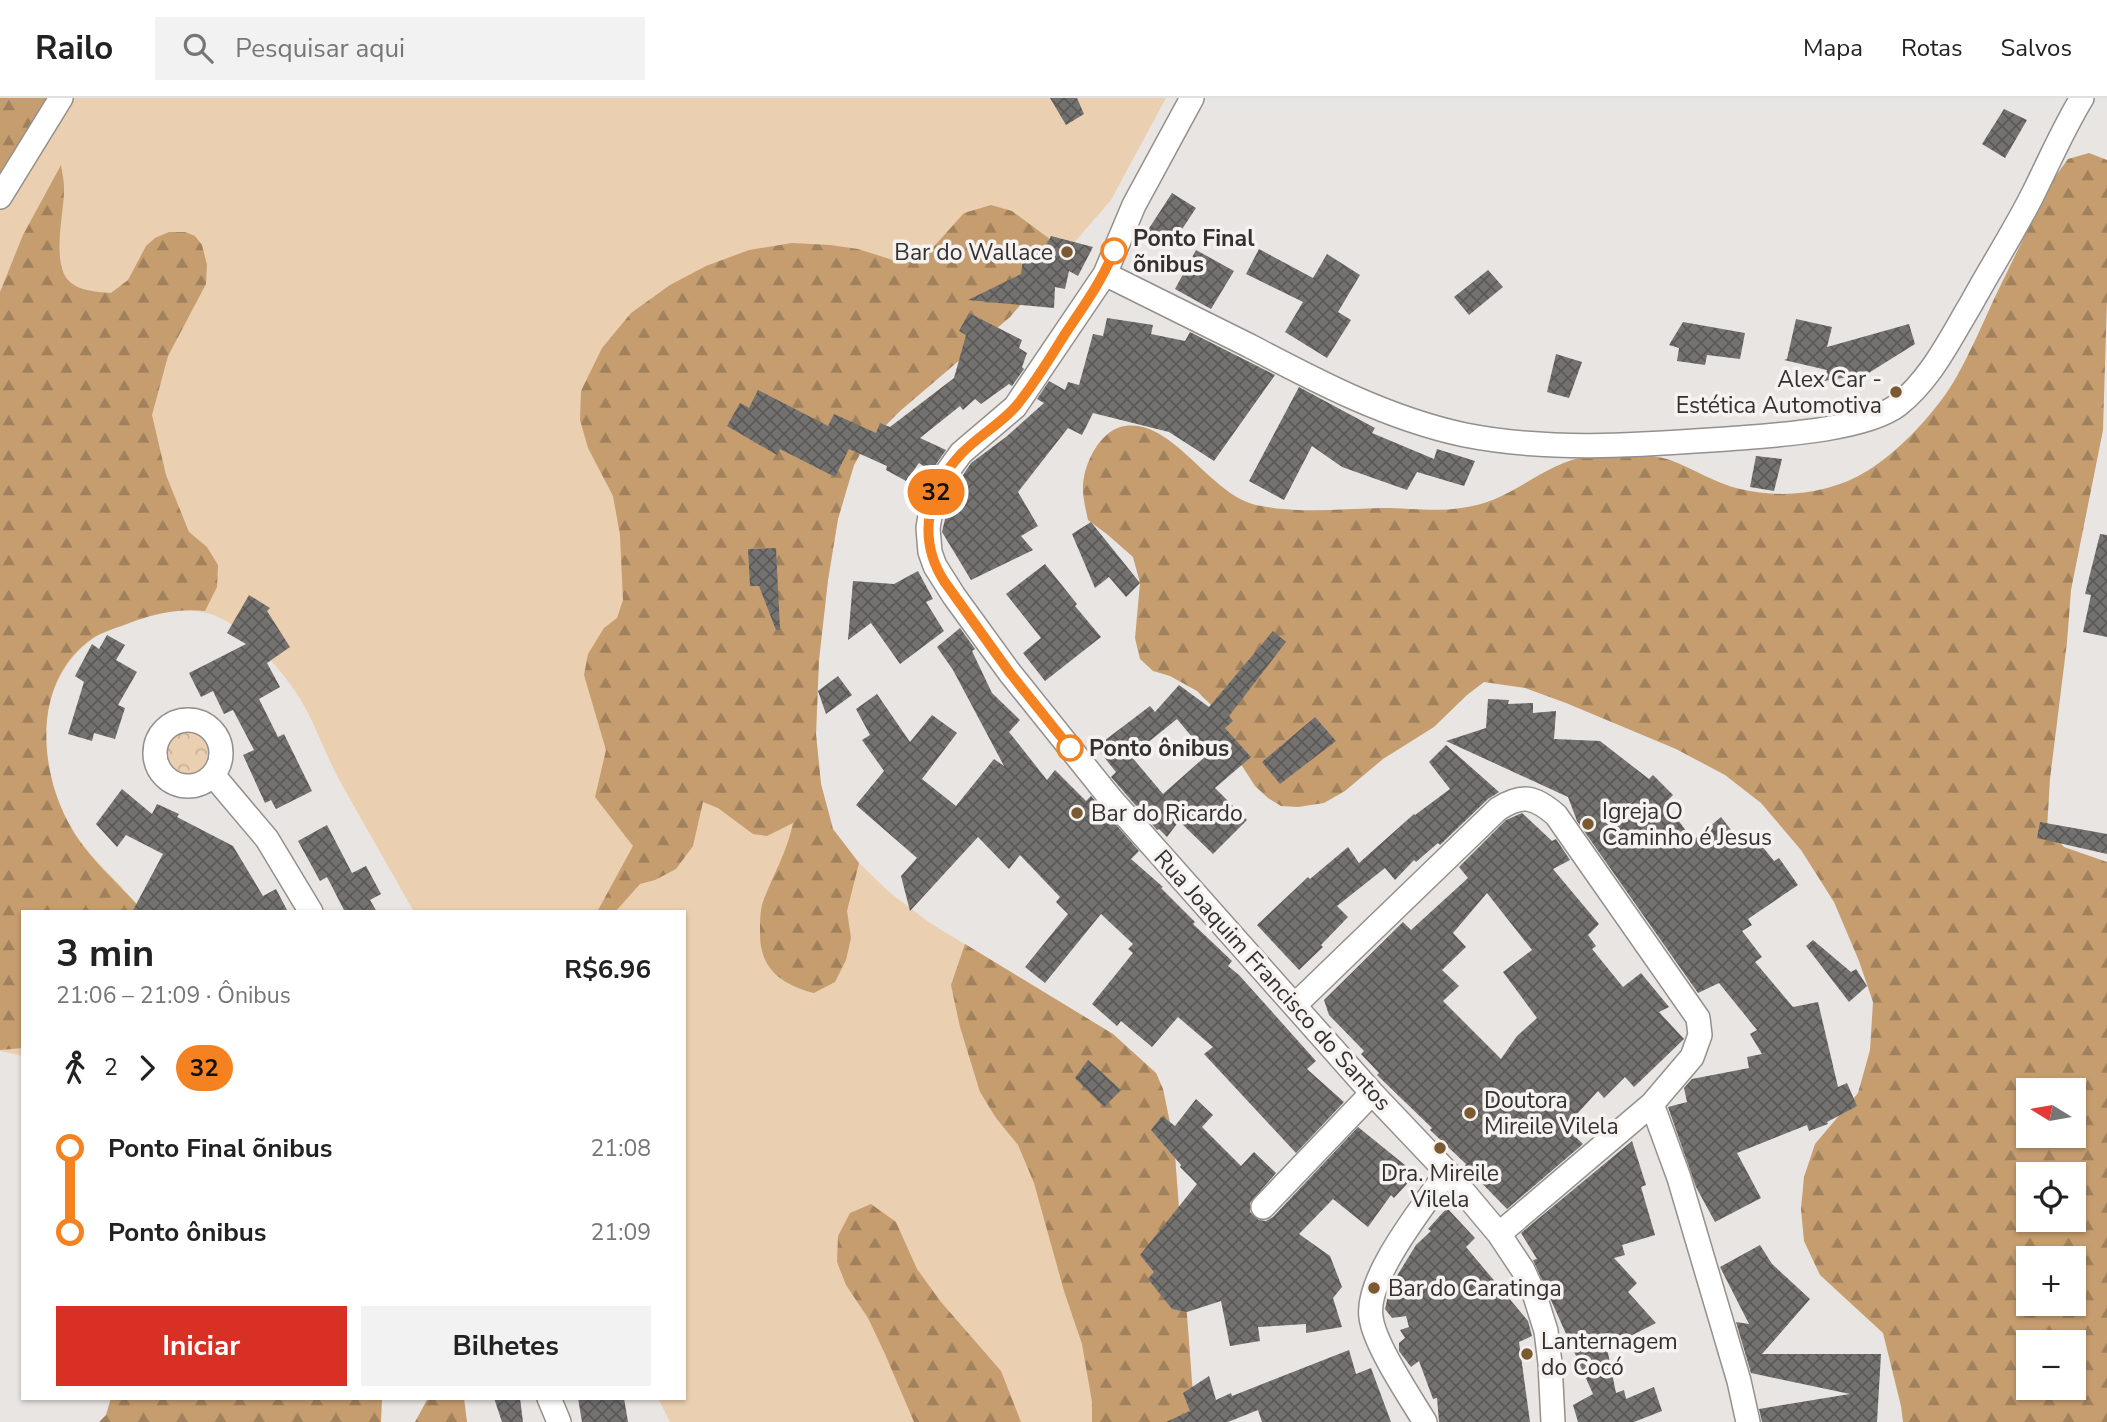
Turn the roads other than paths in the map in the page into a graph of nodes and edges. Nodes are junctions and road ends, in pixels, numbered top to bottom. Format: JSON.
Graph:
{"nodes":[{"id":1,"x":61,"y":98,"type":"edge"},
{"id":2,"x":1192,"y":98,"type":"edge"},
{"id":3,"x":2082,"y":98,"type":"edge"},
{"id":4,"x":0,"y":197,"type":"edge"},
{"id":5,"x":1105,"y":274,"type":"junction"},
{"id":6,"x":213,"y":775,"type":"dead end"},
{"id":7,"x":311,"y":910,"type":"edge"},
{"id":8,"x":1295,"y":1005,"type":"junction"},
{"id":9,"x":1372,"y":1093,"type":"junction"},
{"id":10,"x":1652,"y":1104,"type":"junction"},
{"id":11,"x":1447,"y":1172,"type":"junction"},
{"id":12,"x":1263,"y":1207,"type":"dead end"},
{"id":13,"x":1499,"y":1234,"type":"junction"},
{"id":14,"x":550,"y":1400,"type":"edge"},
{"id":15,"x":559,"y":1422,"type":"edge"},
{"id":16,"x":1425,"y":1422,"type":"edge"},
{"id":17,"x":1553,"y":1422,"type":"edge"},
{"id":18,"x":1748,"y":1422,"type":"edge"}],
"edges":[{"from":1,"to":4,"type":"street"},
{"from":2,"to":5,"type":"street","name":"Rua Joaquim Francisco do Santos"},
{"from":3,"to":5,"type":"street"},
{"from":5,"to":8,"type":"street","name":"Rua Joaquim Francisco do Santos"},
{"from":6,"to":7,"type":"street"},
{"from":8,"to":9,"type":"street","name":"Rua Joaquim Francisco do Santos"},
{"from":8,"to":10,"type":"street"},
{"from":9,"to":11,"type":"street","name":"Rua Joaquim Francisco do Santos"},
{"from":9,"to":12,"type":"street"},
{"from":10,"to":13,"type":"street"},
{"from":10,"to":18,"type":"street"},
{"from":11,"to":13,"type":"street","name":"Rua Joaquim Francisco do Santos"},
{"from":11,"to":16,"type":"street"},
{"from":13,"to":17,"type":"street"},
{"from":14,"to":15,"type":"street"}]}
